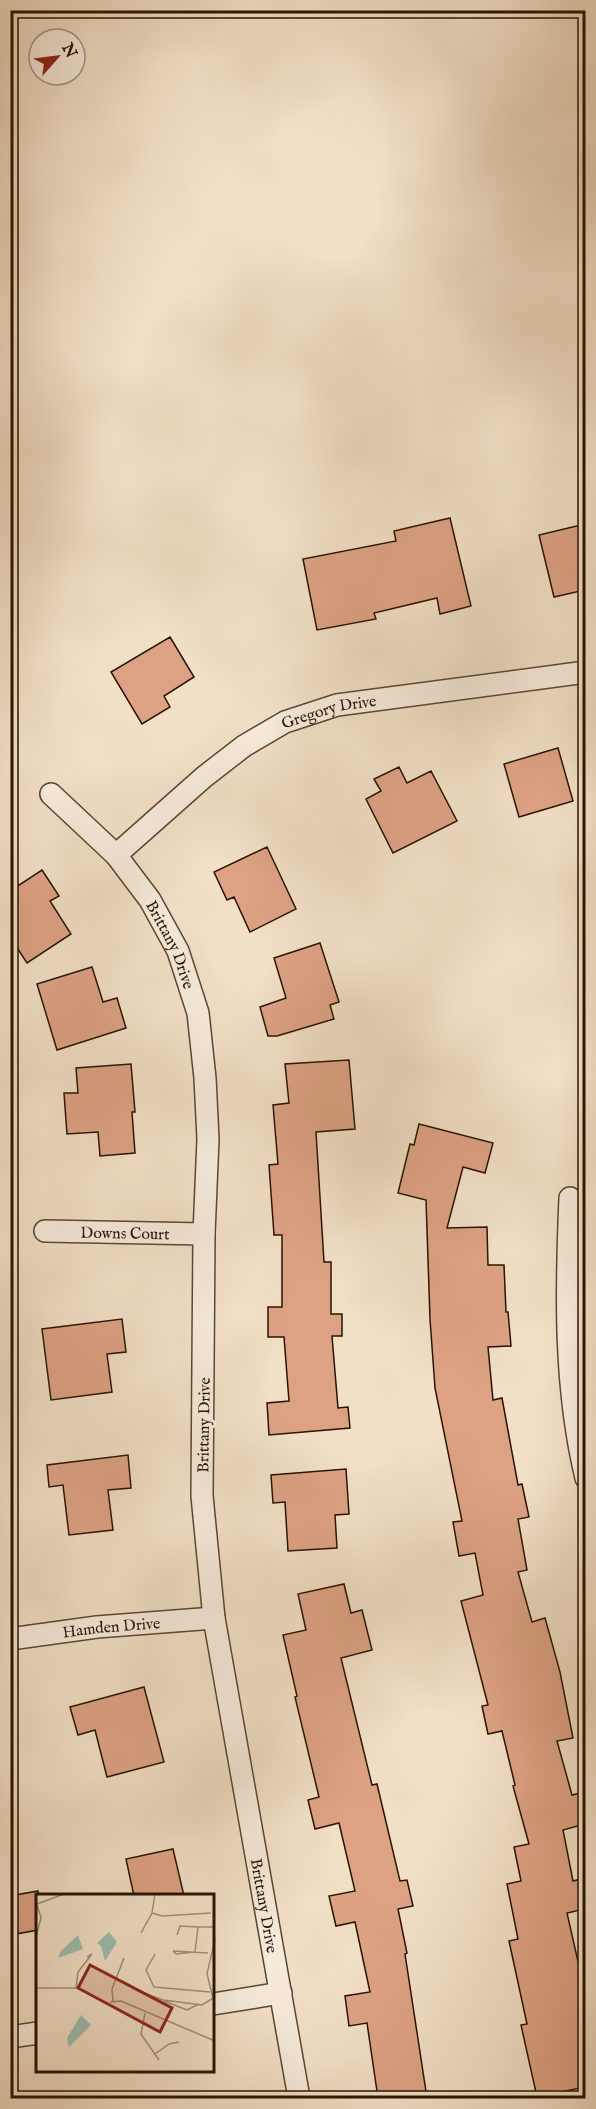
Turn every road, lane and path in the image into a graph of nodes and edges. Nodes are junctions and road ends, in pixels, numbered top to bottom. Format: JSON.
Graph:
{"nodes":[{"id":1,"x":585,"y":672,"type":"edge"},
{"id":2,"x":51,"y":794,"type":"dead end"},
{"id":3,"x":116,"y":855,"type":"junction"},
{"id":4,"x":570,"y":1198,"type":"dead end"},
{"id":5,"x":45,"y":1231,"type":"dead end"},
{"id":6,"x":204,"y":1234,"type":"junction"},
{"id":7,"x":585,"y":1478,"type":"edge"},
{"id":8,"x":214,"y":1618,"type":"junction"},
{"id":9,"x":10,"y":1639,"type":"edge"},
{"id":10,"x":281,"y":1993,"type":"junction"},
{"id":11,"x":214,"y":2004,"type":"edge"},
{"id":12,"x":36,"y":2032,"type":"edge"},
{"id":13,"x":10,"y":2037,"type":"edge"},
{"id":14,"x":299,"y":2098,"type":"edge"}],
"edges":[{"from":1,"to":3,"type":"street","name":"Gregory Drive"},
{"from":2,"to":3,"type":"street","name":"Brittany Drive"},
{"from":3,"to":6,"type":"street","name":"Brittany Drive"},
{"from":4,"to":7,"type":"street"},
{"from":5,"to":6,"type":"street","name":"Downs Court"},
{"from":6,"to":8,"type":"street","name":"Brittany Drive"},
{"from":8,"to":9,"type":"street","name":"Hamden Drive"},
{"from":8,"to":10,"type":"street","name":"Brittany Drive"},
{"from":10,"to":11,"type":"street"},
{"from":10,"to":14,"type":"street","name":"Brittany Drive"},
{"from":12,"to":13,"type":"street"}]}
